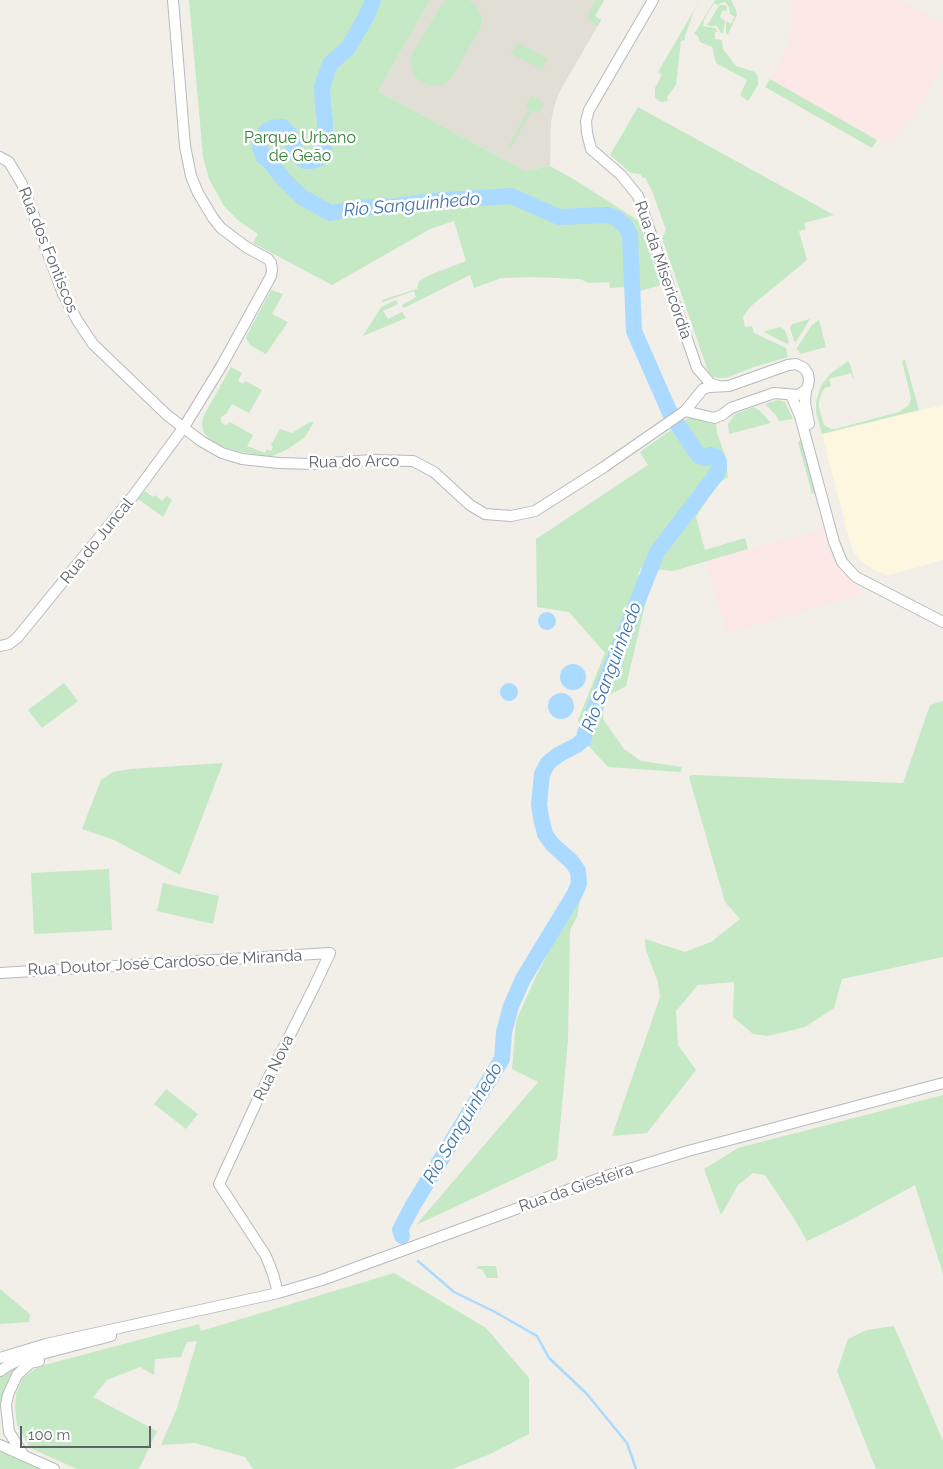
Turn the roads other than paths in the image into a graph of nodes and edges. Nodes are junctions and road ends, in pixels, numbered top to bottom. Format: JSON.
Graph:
{"nodes":[{"id":1,"x":173,"y":0,"type":"edge"},
{"id":2,"x":653,"y":0,"type":"edge"},
{"id":3,"x":0,"y":157,"type":"edge"},
{"id":4,"x":697,"y":368,"type":"junction"},
{"id":5,"x":718,"y":386,"type":"junction"},
{"id":6,"x":806,"y":390,"type":"junction"},
{"id":7,"x":790,"y":395,"type":"junction"},
{"id":8,"x":698,"y":396,"type":"junction"},
{"id":9,"x":685,"y":411,"type":"junction"},
{"id":10,"x":705,"y":415,"type":"junction"},
{"id":11,"x":184,"y":427,"type":"junction"},
{"id":12,"x":943,"y":614,"type":"edge"},
{"id":13,"x":943,"y":622,"type":"edge"},
{"id":14,"x":1,"y":646,"type":"edge"},
{"id":15,"x":330,"y":953,"type":"joint"},
{"id":16,"x":0,"y":973,"type":"edge"},
{"id":17,"x":943,"y":1083,"type":"edge"},
{"id":18,"x":278,"y":1292,"type":"junction"},
{"id":19,"x":213,"y":1307,"type":"junction"},
{"id":20,"x":106,"y":1337,"type":"junction"},
{"id":21,"x":0,"y":1358,"type":"edge"},
{"id":22,"x":0,"y":1371,"type":"edge"},
{"id":23,"x":0,"y":1445,"type":"edge"},
{"id":24,"x":24,"y":1456,"type":"junction"},
{"id":25,"x":54,"y":1469,"type":"edge"}],
"edges":[{"from":1,"to":11,"type":"street","name":"Rua do Juncal"},
{"from":2,"to":4,"type":"street","name":"Rua da Misericórdia"},
{"from":3,"to":11,"type":"street","name":"Rua dos Fontiscos"},
{"from":4,"to":5,"type":"street","name":"Rua da Misericórdia"},
{"from":4,"to":8,"type":"street"},
{"from":5,"to":6,"type":"street"},
{"from":5,"to":8,"type":"street"},
{"from":6,"to":7,"type":"street"},
{"from":6,"to":12,"type":"street"},
{"from":7,"to":10,"type":"street"},
{"from":7,"to":13,"type":"street"},
{"from":8,"to":9,"type":"street"},
{"from":8,"to":10,"type":"street"},
{"from":9,"to":10,"type":"street"},
{"from":9,"to":11,"type":"street","name":"Rua do Arco"},
{"from":11,"to":14,"type":"street","name":"Rua do Juncal"},
{"from":15,"to":16,"type":"street","name":"Rua Doutor José Cardoso de Miranda"},
{"from":15,"to":18,"type":"street","name":"Rua Nova"},
{"from":17,"to":18,"type":"street","name":"Rua da Giesteira"},
{"from":18,"to":19,"type":"street","name":"Rua da Giesteira"},
{"from":19,"to":20,"type":"street"},
{"from":19,"to":21,"type":"street"},
{"from":20,"to":22,"type":"street"},
{"from":20,"to":24,"type":"street"},
{"from":23,"to":24,"type":"street"},
{"from":24,"to":25,"type":"street"}]}
